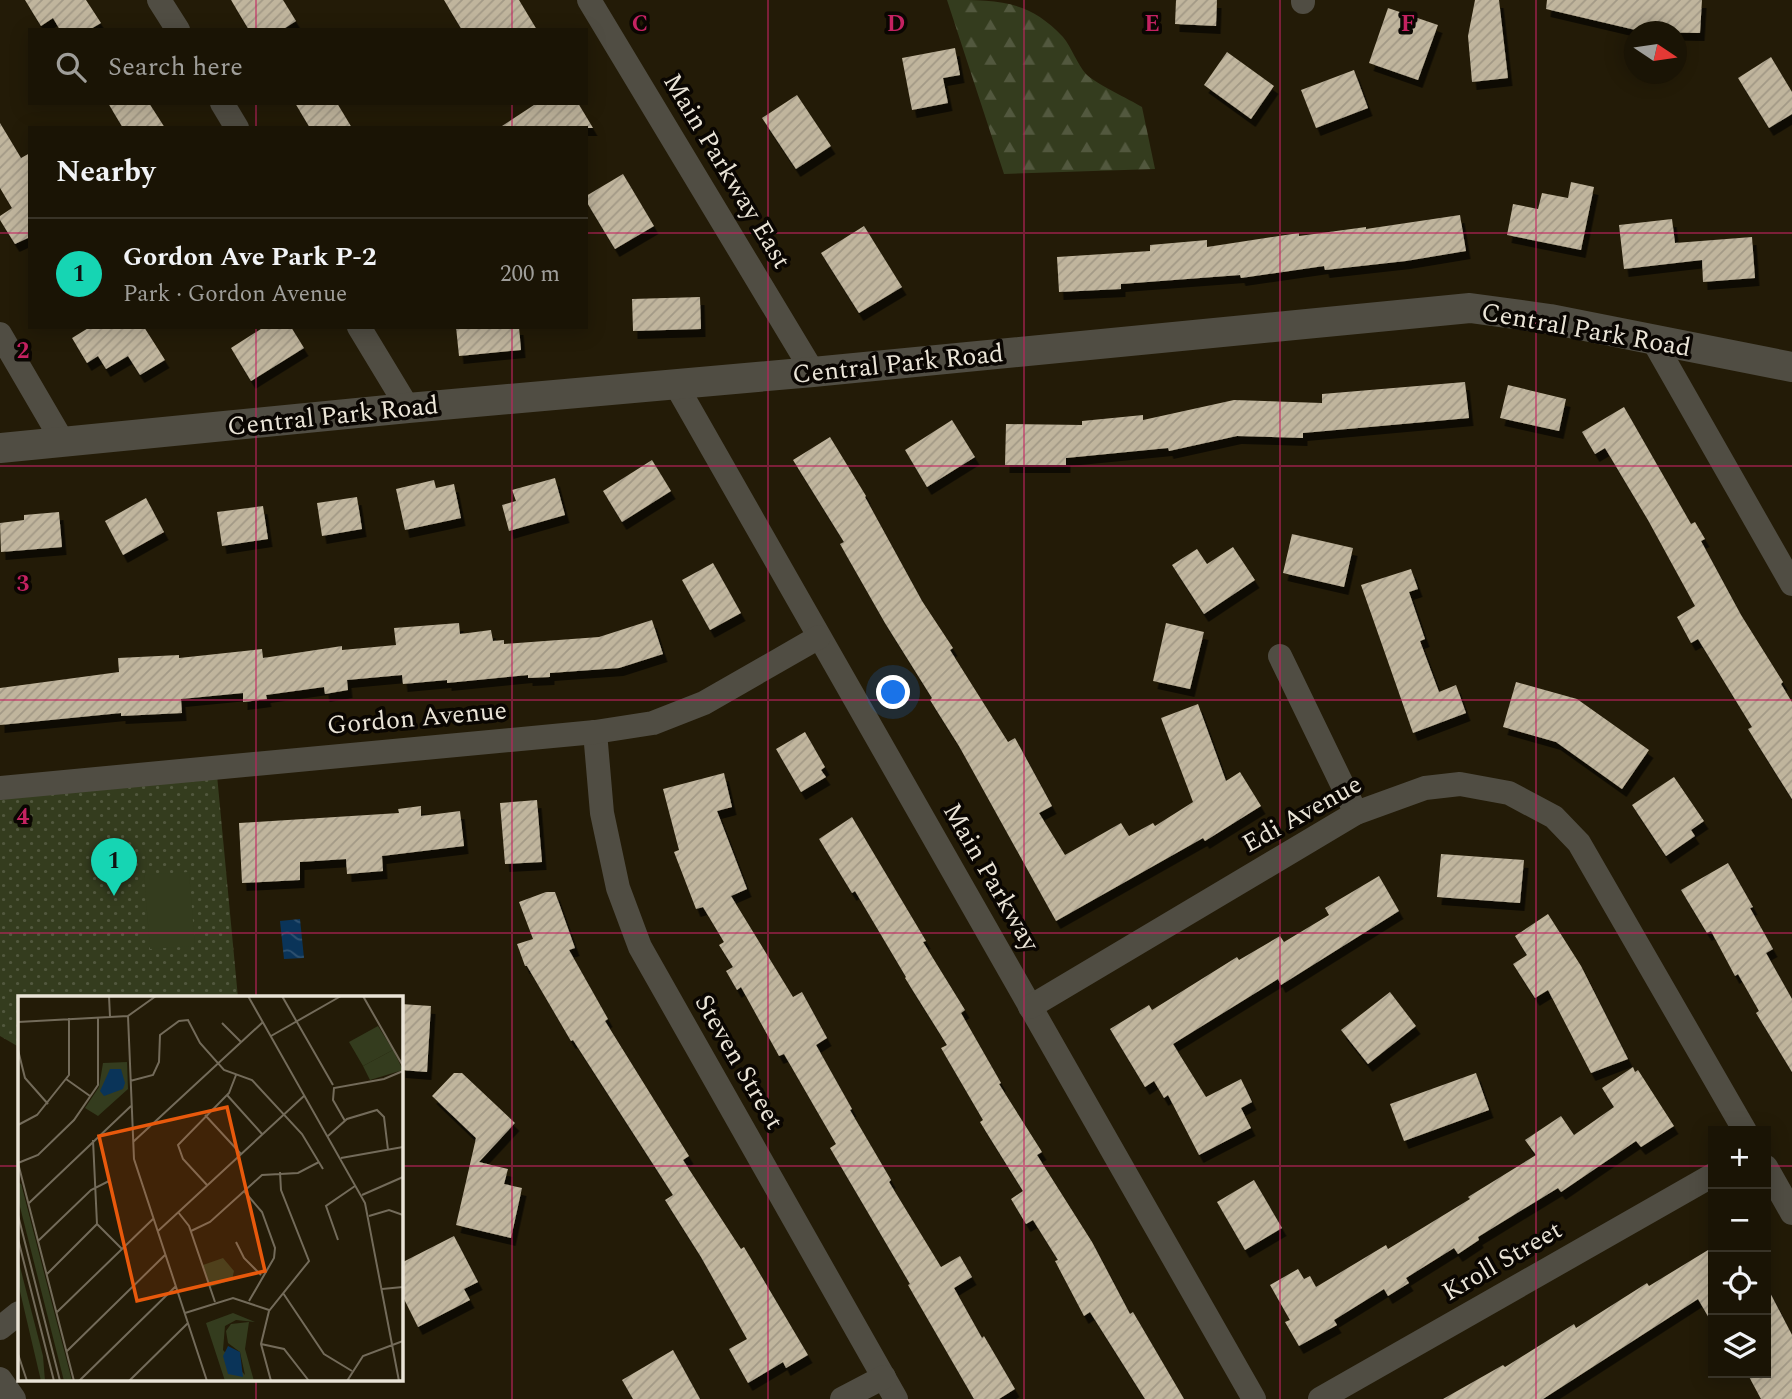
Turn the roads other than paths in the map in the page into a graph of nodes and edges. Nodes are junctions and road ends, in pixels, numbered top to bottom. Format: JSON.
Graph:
{"nodes":[{"id":1,"x":159,"y":0,"type":"edge"},
{"id":2,"x":589,"y":0,"type":"edge"},
{"id":3,"x":177,"y":28,"type":"edge"},
{"id":4,"x":223,"y":105,"type":"edge"},
{"id":5,"x":236,"y":126,"type":"edge"},
{"id":6,"x":360,"y":329,"type":"edge"},
{"id":7,"x":0,"y":334,"type":"edge"},
{"id":8,"x":1654,"y":342,"type":"junction"},
{"id":9,"x":1792,"y":367,"type":"edge"},
{"id":10,"x":813,"y":372,"type":"junction"},
{"id":11,"x":676,"y":385,"type":"junction"},
{"id":12,"x":408,"y":408,"type":"junction"},
{"id":13,"x":63,"y":442,"type":"junction"},
{"id":14,"x":0,"y":448,"type":"edge"},
{"id":15,"x":1792,"y":584,"type":"edge"},
{"id":16,"x":819,"y":636,"type":"junction"},
{"id":17,"x":1280,"y":656,"type":"dead end"},
{"id":18,"x":595,"y":732,"type":"junction"},
{"id":19,"x":0,"y":788,"type":"edge"},
{"id":20,"x":1356,"y":813,"type":"junction"},
{"id":21,"x":1030,"y":1007,"type":"junction"},
{"id":22,"x":1742,"y":1126,"type":"edge"},
{"id":23,"x":1771,"y":1176,"type":"edge"},
{"id":24,"x":1708,"y":1178,"type":"edge"},
{"id":25,"x":1792,"y":1213,"type":"edge"},
{"id":26,"x":18,"y":1314,"type":"edge"},
{"id":27,"x":0,"y":1328,"type":"edge"},
{"id":28,"x":884,"y":1377,"type":"junction"},
{"id":29,"x":0,"y":1379,"type":"edge"},
{"id":30,"x":14,"y":1399,"type":"edge"},
{"id":31,"x":842,"y":1399,"type":"edge"},
{"id":32,"x":896,"y":1399,"type":"edge"},
{"id":33,"x":1254,"y":1399,"type":"edge"},
{"id":34,"x":1320,"y":1399,"type":"edge"}],
"edges":[{"from":1,"to":3,"type":"street"},
{"from":2,"to":10,"type":"street","name":"Main Parkway East"},
{"from":4,"to":5,"type":"street"},
{"from":6,"to":12,"type":"street"},
{"from":7,"to":13,"type":"street"},
{"from":8,"to":9,"type":"street","name":"Central Park Road"},
{"from":8,"to":10,"type":"street","name":"Central Park Road"},
{"from":8,"to":15,"type":"street"},
{"from":10,"to":11,"type":"street","name":"Central Park Road"},
{"from":11,"to":12,"type":"street","name":"Central Park Road"},
{"from":11,"to":16,"type":"street","name":"Main Parkway"},
{"from":12,"to":13,"type":"street","name":"Central Park Road"},
{"from":13,"to":14,"type":"street","name":"Central Park Road"},
{"from":16,"to":18,"type":"street","name":"Gordon Avenue"},
{"from":16,"to":21,"type":"street","name":"Main Parkway"},
{"from":17,"to":20,"type":"street"},
{"from":18,"to":19,"type":"street","name":"Gordon Avenue"},
{"from":18,"to":28,"type":"street","name":"Steven Street"},
{"from":20,"to":21,"type":"street","name":"Edi Avenue"},
{"from":20,"to":22,"type":"street","name":"Edi Avenue"},
{"from":21,"to":33,"type":"street","name":"Main Parkway"},
{"from":23,"to":25,"type":"street"},
{"from":24,"to":34,"type":"street","name":"Kroll Street"},
{"from":26,"to":27,"type":"street"},
{"from":28,"to":31,"type":"street"},
{"from":28,"to":32,"type":"street","name":"Steven Street"},
{"from":29,"to":30,"type":"street"}]}
